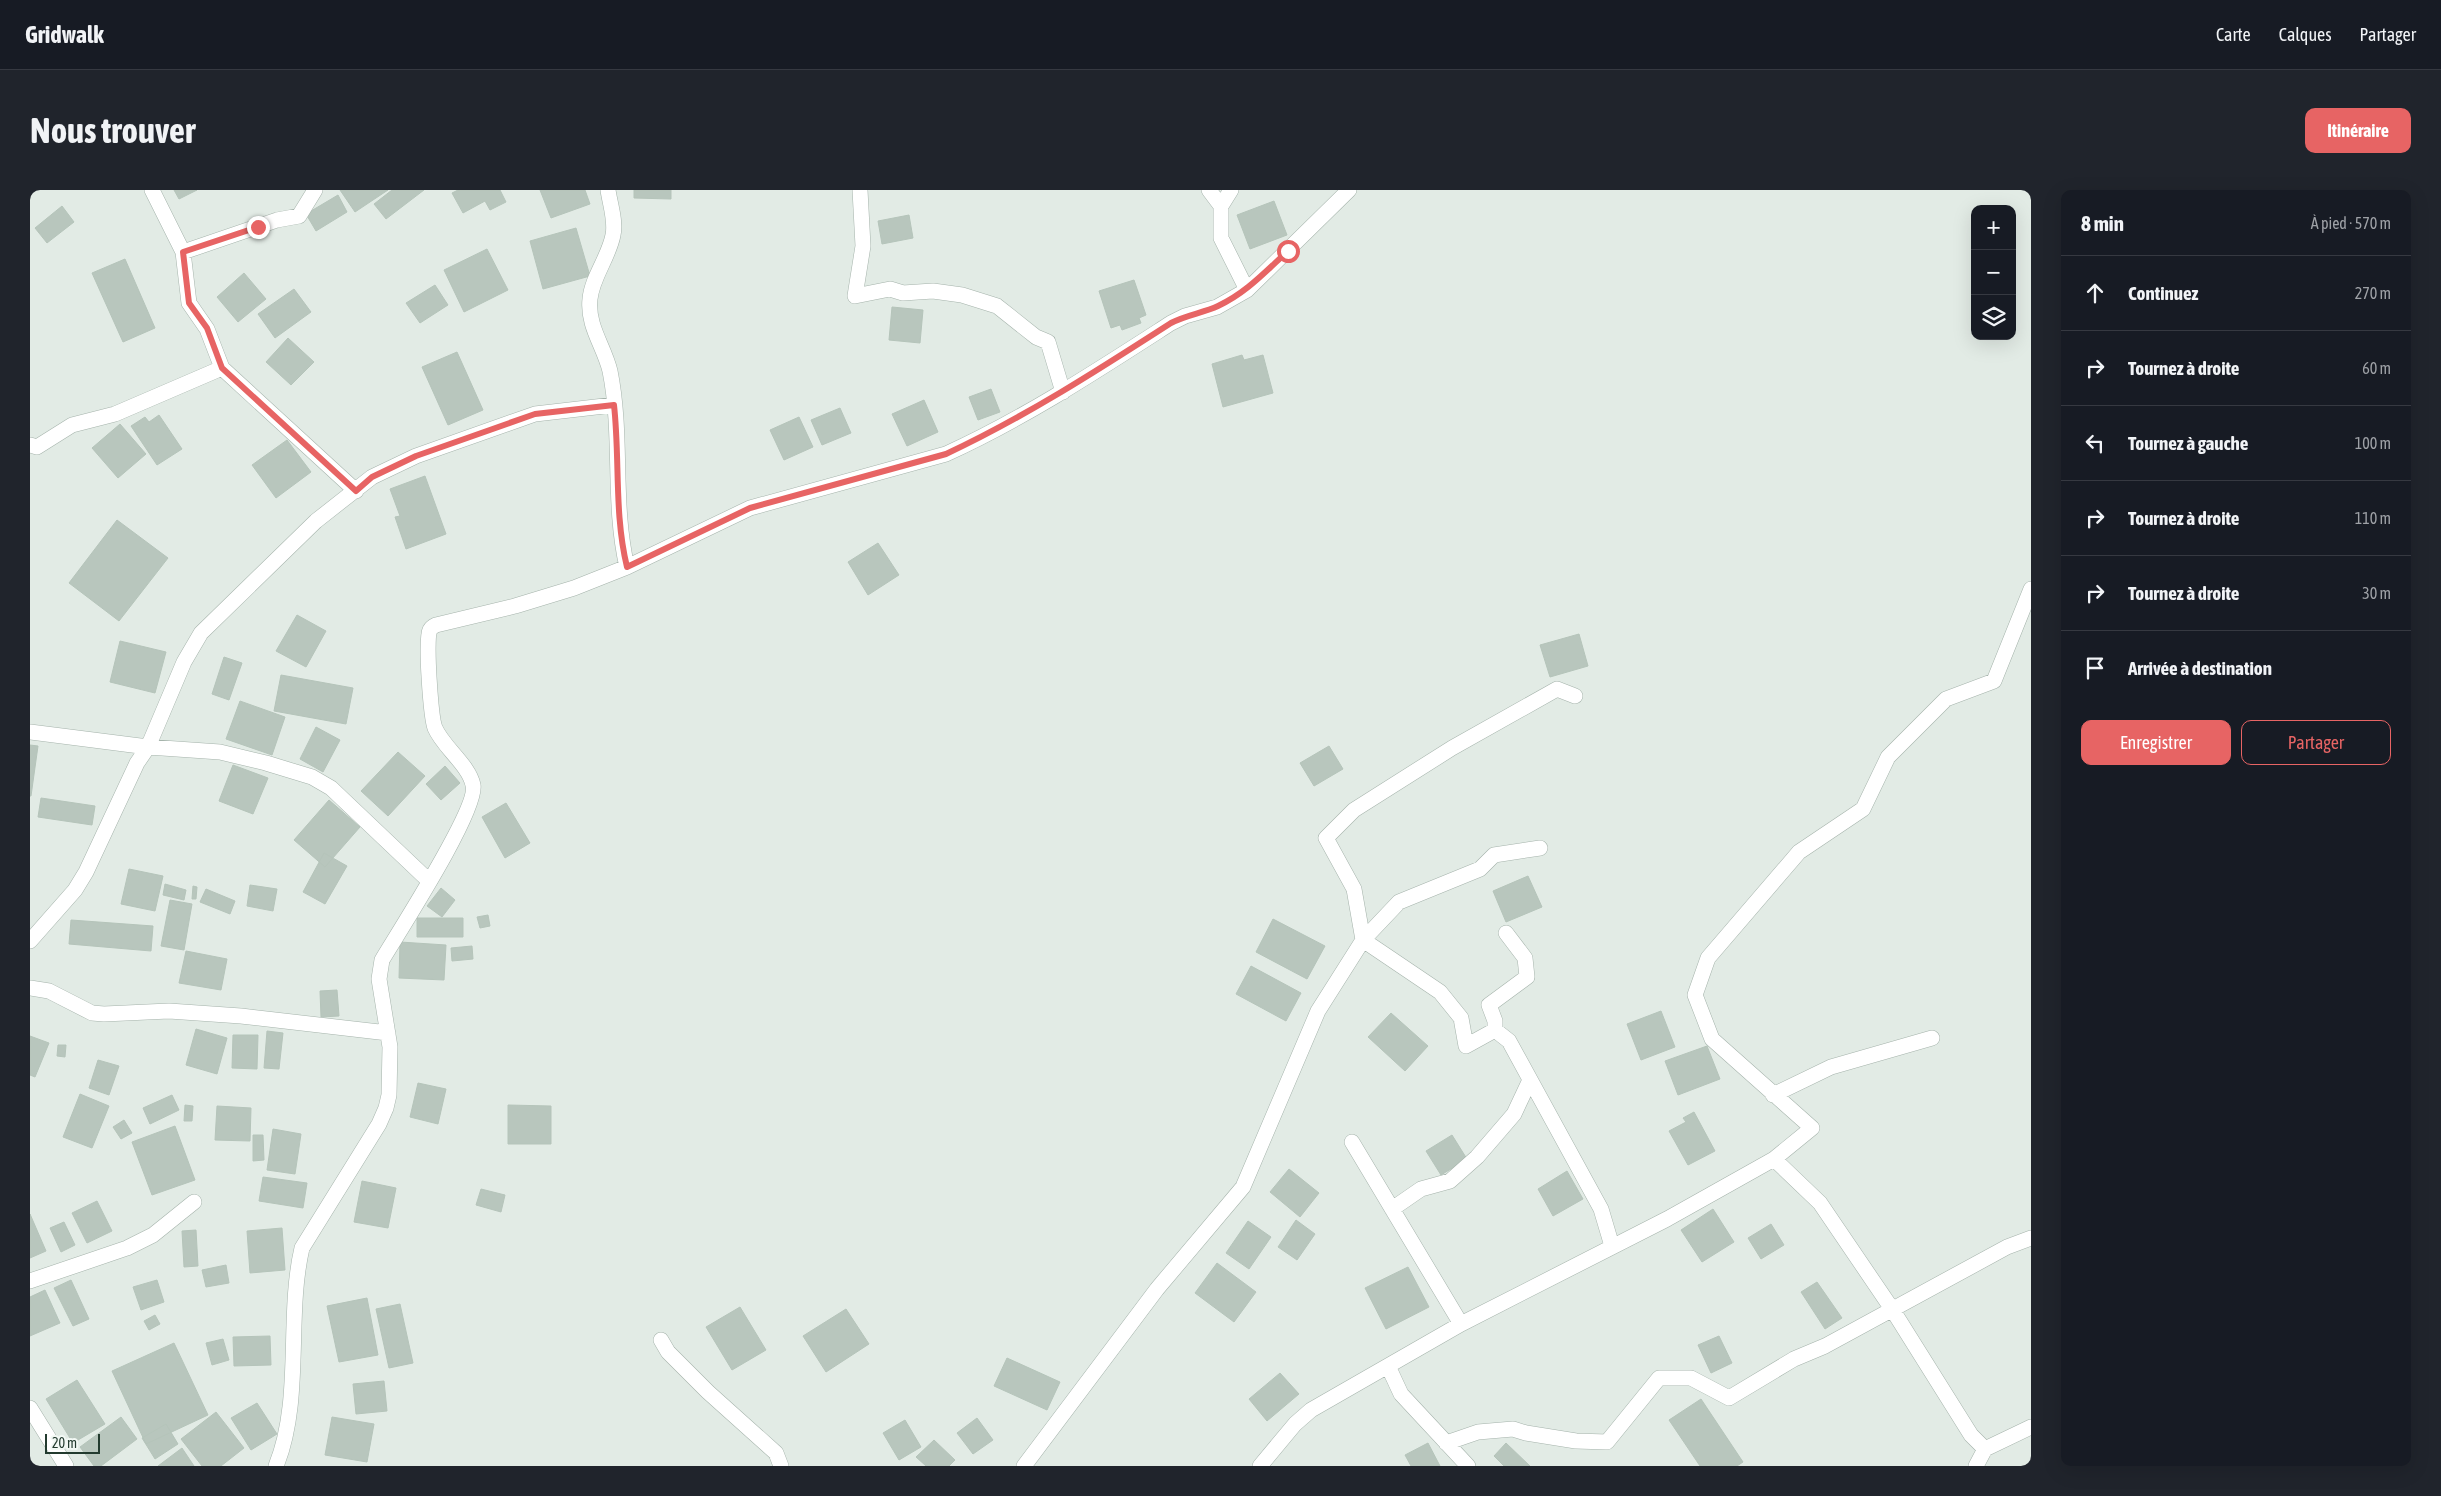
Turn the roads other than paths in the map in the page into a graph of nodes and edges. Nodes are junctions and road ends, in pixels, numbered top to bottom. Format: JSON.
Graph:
{"nodes":[{"id":1,"x":152,"y":190,"type":"edge"},
{"id":2,"x":315,"y":190,"type":"edge"},
{"id":3,"x":608,"y":190,"type":"edge"},
{"id":4,"x":860,"y":190,"type":"edge"},
{"id":5,"x":1208,"y":190,"type":"edge"},
{"id":6,"x":1231,"y":190,"type":"edge"},
{"id":7,"x":1340,"y":193,"type":"edge"},
{"id":8,"x":1221,"y":206,"type":"junction"},
{"id":9,"x":183,"y":252,"type":"junction"},
{"id":10,"x":1247,"y":290,"type":"junction"},
{"id":11,"x":222,"y":368,"type":"junction"},
{"id":12,"x":1063,"y":392,"type":"junction"},
{"id":13,"x":614,"y":405,"type":"junction"},
{"id":14,"x":30,"y":445,"type":"edge"},
{"id":15,"x":356,"y":491,"type":"junction"},
{"id":16,"x":627,"y":567,"type":"junction"},
{"id":17,"x":2031,"y":589,"type":"edge"},
{"id":18,"x":1575,"y":696,"type":"dead end"},
{"id":19,"x":30,"y":732,"type":"edge"},
{"id":20,"x":148,"y":747,"type":"junction"},
{"id":21,"x":1540,"y":848,"type":"dead end"},
{"id":22,"x":430,"y":880,"type":"junction"},
{"id":23,"x":1506,"y":933,"type":"dead end"},
{"id":24,"x":1363,"y":940,"type":"junction"},
{"id":25,"x":30,"y":941,"type":"edge"},
{"id":26,"x":30,"y":988,"type":"edge"},
{"id":27,"x":1494,"y":1030,"type":"junction"},
{"id":28,"x":388,"y":1033,"type":"junction"},
{"id":29,"x":1932,"y":1038,"type":"dead end"},
{"id":30,"x":1530,"y":1080,"type":"junction"},
{"id":31,"x":1773,"y":1096,"type":"junction"},
{"id":32,"x":1352,"y":1142,"type":"dead end"},
{"id":33,"x":1774,"y":1159,"type":"junction"},
{"id":34,"x":194,"y":1202,"type":"dead end"},
{"id":35,"x":1392,"y":1209,"type":"junction"},
{"id":36,"x":2031,"y":1238,"type":"edge"},
{"id":37,"x":1612,"y":1246,"type":"junction"},
{"id":38,"x":30,"y":1281,"type":"edge"},
{"id":39,"x":1892,"y":1309,"type":"junction"},
{"id":40,"x":1461,"y":1324,"type":"junction"},
{"id":41,"x":661,"y":1340,"type":"dead end"},
{"id":42,"x":1388,"y":1366,"type":"junction"},
{"id":43,"x":30,"y":1409,"type":"edge"},
{"id":44,"x":2031,"y":1427,"type":"edge"},
{"id":45,"x":1446,"y":1443,"type":"junction"},
{"id":46,"x":1985,"y":1449,"type":"junction"},
{"id":47,"x":66,"y":1466,"type":"edge"},
{"id":48,"x":276,"y":1466,"type":"edge"},
{"id":49,"x":781,"y":1466,"type":"edge"},
{"id":50,"x":1024,"y":1466,"type":"edge"},
{"id":51,"x":1260,"y":1466,"type":"edge"},
{"id":52,"x":1468,"y":1466,"type":"edge"},
{"id":53,"x":1976,"y":1466,"type":"edge"}],
"edges":[{"from":1,"to":9,"type":"street"},
{"from":2,"to":9,"type":"street"},
{"from":3,"to":13,"type":"street"},
{"from":4,"to":12,"type":"street"},
{"from":5,"to":8,"type":"street"},
{"from":6,"to":8,"type":"street"},
{"from":7,"to":10,"type":"street"},
{"from":8,"to":10,"type":"street"},
{"from":9,"to":11,"type":"street"},
{"from":10,"to":12,"type":"street"},
{"from":11,"to":14,"type":"street"},
{"from":11,"to":15,"type":"street"},
{"from":12,"to":16,"type":"street"},
{"from":13,"to":15,"type":"street"},
{"from":13,"to":16,"type":"street"},
{"from":15,"to":20,"type":"street"},
{"from":16,"to":22,"type":"street"},
{"from":17,"to":31,"type":"street"},
{"from":18,"to":24,"type":"street"},
{"from":19,"to":20,"type":"street"},
{"from":20,"to":22,"type":"street"},
{"from":20,"to":25,"type":"street"},
{"from":21,"to":24,"type":"street"},
{"from":22,"to":28,"type":"street"},
{"from":23,"to":27,"type":"street"},
{"from":24,"to":27,"type":"street"},
{"from":24,"to":50,"type":"street"},
{"from":26,"to":28,"type":"street"},
{"from":27,"to":30,"type":"street"},
{"from":28,"to":48,"type":"street"},
{"from":29,"to":31,"type":"street"},
{"from":30,"to":35,"type":"street"},
{"from":30,"to":37,"type":"street"},
{"from":31,"to":33,"type":"street"},
{"from":32,"to":35,"type":"street"},
{"from":33,"to":37,"type":"street"},
{"from":33,"to":39,"type":"street"},
{"from":34,"to":38,"type":"street"},
{"from":35,"to":40,"type":"street"},
{"from":36,"to":39,"type":"street"},
{"from":37,"to":40,"type":"street"},
{"from":39,"to":45,"type":"street"},
{"from":39,"to":46,"type":"street"},
{"from":40,"to":42,"type":"street"},
{"from":41,"to":49,"type":"street"},
{"from":42,"to":45,"type":"street"},
{"from":42,"to":51,"type":"street"},
{"from":43,"to":47,"type":"street"},
{"from":44,"to":46,"type":"street"},
{"from":45,"to":52,"type":"street"},
{"from":46,"to":53,"type":"street"}]}
